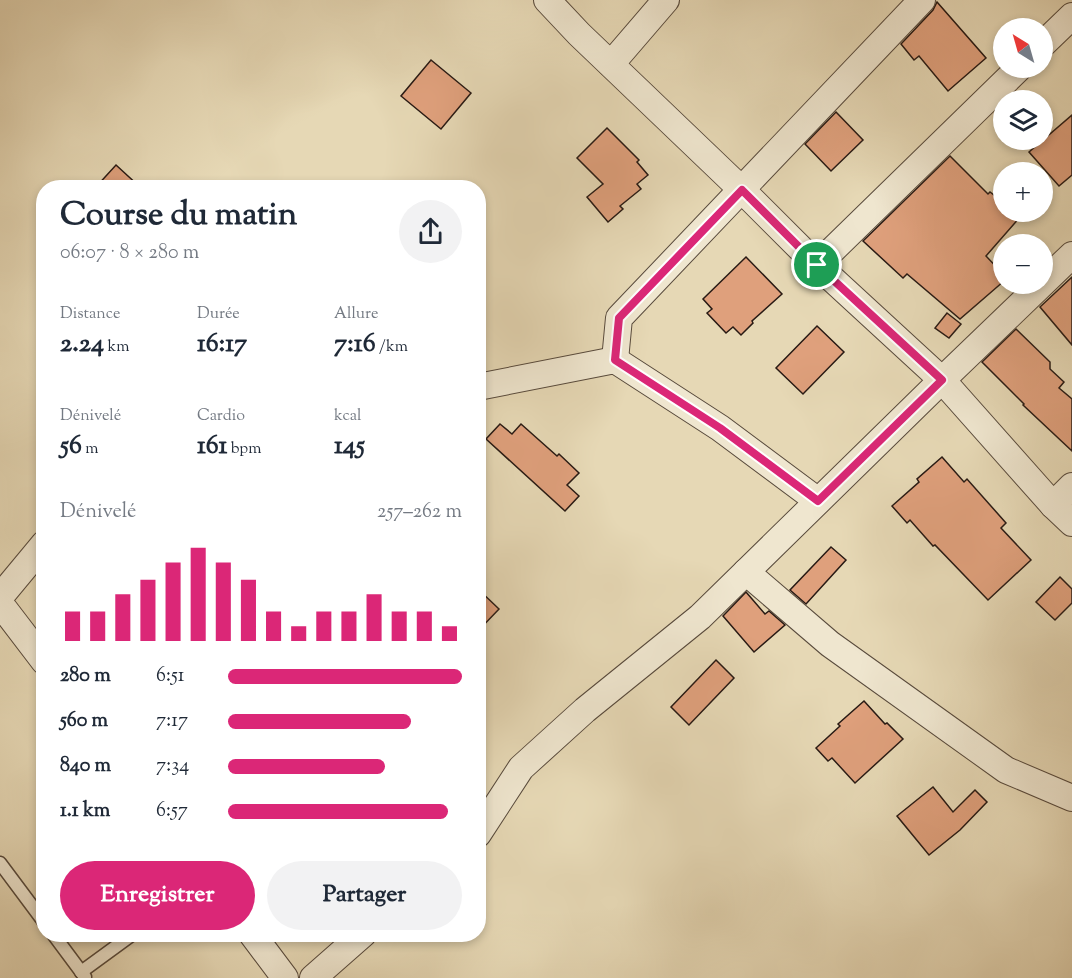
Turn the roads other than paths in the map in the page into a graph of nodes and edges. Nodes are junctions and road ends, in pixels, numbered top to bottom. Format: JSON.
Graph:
{"nodes":[{"id":1,"x":546,"y":0,"type":"edge"},
{"id":2,"x":666,"y":0,"type":"edge"},
{"id":3,"x":922,"y":0,"type":"edge"},
{"id":4,"x":1058,"y":0,"type":"edge"},
{"id":5,"x":1072,"y":15,"type":"edge"},
{"id":6,"x":1053,"y":34,"type":"edge"},
{"id":7,"x":611,"y":64,"type":"junction"},
{"id":8,"x":1009,"y":78,"type":"edge"},
{"id":9,"x":742,"y":190,"type":"junction"},
{"id":10,"x":1072,"y":255,"type":"edge"},
{"id":11,"x":817,"y":265,"type":"junction"},
{"id":12,"x":615,"y":360,"type":"junction"},
{"id":13,"x":942,"y":380,"type":"junction"},
{"id":14,"x":486,"y":385,"type":"edge"},
{"id":15,"x":1072,"y":486,"type":"edge"},
{"id":16,"x":818,"y":501,"type":"junction"},
{"id":17,"x":1053,"y":505,"type":"junction"},
{"id":18,"x":1072,"y":523,"type":"edge"},
{"id":19,"x":36,"y":554,"type":"edge"},
{"id":20,"x":746,"y":572,"type":"junction"},
{"id":21,"x":0,"y":597,"type":"edge"},
{"id":22,"x":0,"y":606,"type":"edge"},
{"id":23,"x":36,"y":651,"type":"edge"},
{"id":24,"x":1072,"y":798,"type":"edge"},
{"id":25,"x":486,"y":822,"type":"edge"},
{"id":26,"x":0,"y":863,"type":"edge"},
{"id":27,"x":36,"y":911,"type":"edge"},
{"id":28,"x":59,"y":942,"type":"edge"},
{"id":29,"x":123,"y":942,"type":"edge"},
{"id":30,"x":258,"y":942,"type":"edge"},
{"id":31,"x":354,"y":942,"type":"edge"},
{"id":32,"x":83,"y":975,"type":"edge"},
{"id":33,"x":285,"y":978,"type":"edge"},
{"id":34,"x":314,"y":978,"type":"edge"}],
"edges":[{"from":1,"to":7,"type":"street"},
{"from":2,"to":7,"type":"street"},
{"from":3,"to":9,"type":"street"},
{"from":4,"to":5,"type":"street"},
{"from":5,"to":6,"type":"street"},
{"from":7,"to":9,"type":"street"},
{"from":8,"to":11,"type":"street"},
{"from":9,"to":11,"type":"street"},
{"from":9,"to":12,"type":"street"},
{"from":10,"to":13,"type":"street"},
{"from":11,"to":13,"type":"street"},
{"from":12,"to":14,"type":"street"},
{"from":12,"to":16,"type":"street"},
{"from":13,"to":16,"type":"street"},
{"from":13,"to":17,"type":"street"},
{"from":15,"to":17,"type":"street"},
{"from":16,"to":20,"type":"street"},
{"from":17,"to":18,"type":"street"},
{"from":19,"to":21,"type":"street"},
{"from":20,"to":24,"type":"street"},
{"from":20,"to":25,"type":"street"},
{"from":22,"to":23,"type":"street"},
{"from":26,"to":27,"type":"lane"},
{"from":28,"to":32,"type":"lane"},
{"from":29,"to":32,"type":"lane"},
{"from":30,"to":33,"type":"street"},
{"from":31,"to":34,"type":"street"}]}
